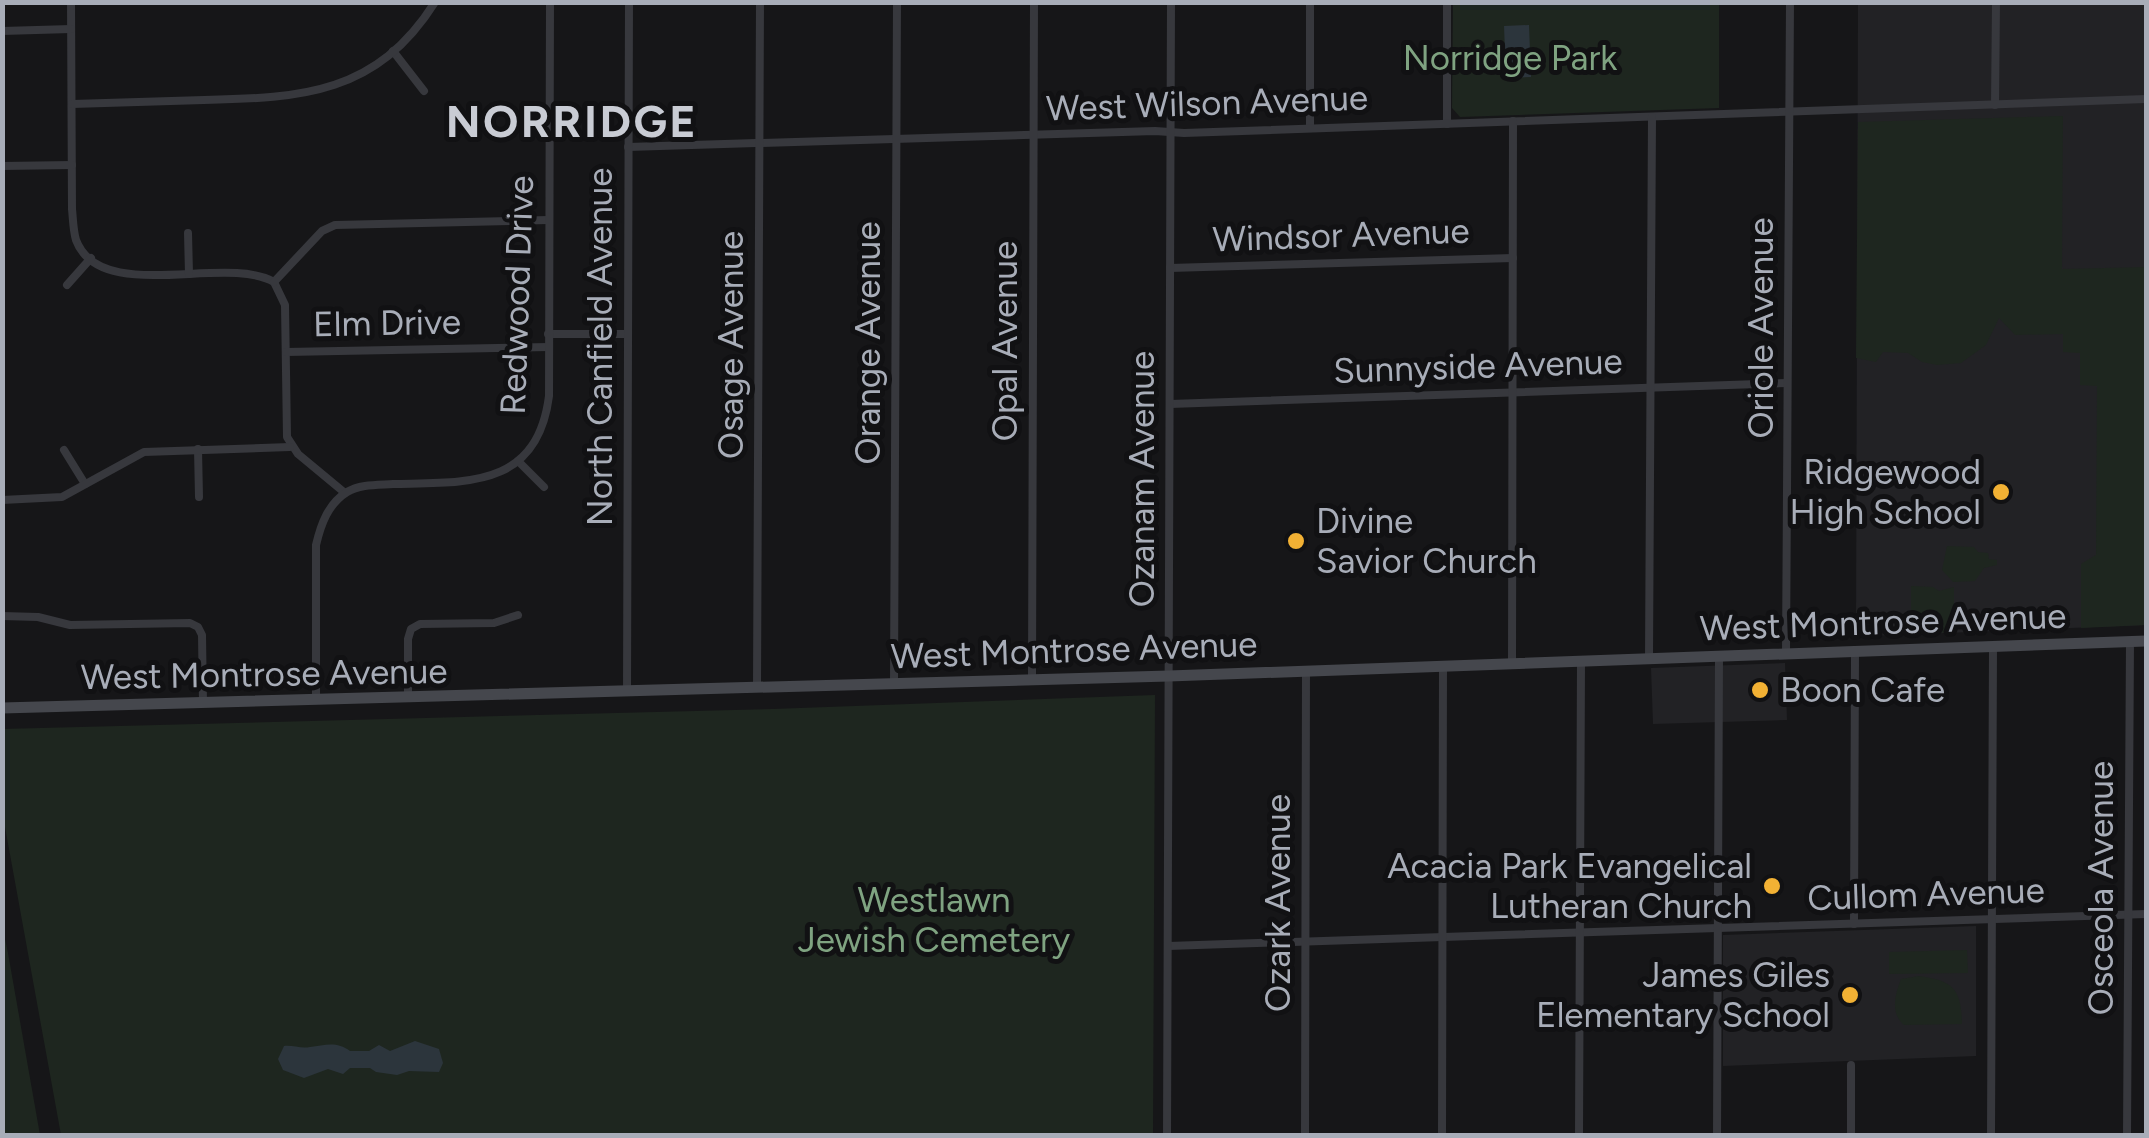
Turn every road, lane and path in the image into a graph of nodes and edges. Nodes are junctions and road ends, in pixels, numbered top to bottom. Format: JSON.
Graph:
{"nodes":[{"id":1,"x":72,"y":2,"type":"edge"},
{"id":2,"x":434,"y":2,"type":"edge"},
{"id":3,"x":550,"y":2,"type":"edge"},
{"id":4,"x":628,"y":2,"type":"edge"},
{"id":5,"x":760,"y":2,"type":"edge"},
{"id":6,"x":897,"y":2,"type":"edge"},
{"id":7,"x":1034,"y":2,"type":"edge"},
{"id":8,"x":1172,"y":2,"type":"edge"},
{"id":9,"x":1310,"y":2,"type":"edge"},
{"id":10,"x":1447,"y":2,"type":"edge"},
{"id":11,"x":1790,"y":2,"type":"edge"},
{"id":12,"x":1996,"y":2,"type":"edge"},
{"id":13,"x":71,"y":29,"type":"junction"},
{"id":14,"x":2,"y":31,"type":"edge"},
{"id":15,"x":394,"y":51,"type":"junction"},
{"id":16,"x":424,"y":91,"type":"dead end"},
{"id":17,"x":2146,"y":99,"type":"edge"},
{"id":18,"x":72,"y":104,"type":"junction"},
{"id":19,"x":1995,"y":105,"type":"junction"},
{"id":20,"x":1790,"y":112,"type":"junction"},
{"id":21,"x":1652,"y":117,"type":"junction"},
{"id":22,"x":1513,"y":121,"type":"junction"},
{"id":23,"x":1446,"y":124,"type":"junction"},
{"id":24,"x":1310,"y":128,"type":"junction"},
{"id":25,"x":1171,"y":132,"type":"junction"},
{"id":26,"x":1034,"y":135,"type":"junction"},
{"id":27,"x":896,"y":139,"type":"junction"},
{"id":28,"x":759,"y":143,"type":"junction"},
{"id":29,"x":628,"y":147,"type":"junction"},
{"id":30,"x":72,"y":165,"type":"junction"},
{"id":31,"x":2,"y":166,"type":"edge"},
{"id":32,"x":548,"y":220,"type":"junction"},
{"id":33,"x":188,"y":233,"type":"dead end"},
{"id":34,"x":91,"y":258,"type":"junction"},
{"id":35,"x":1513,"y":258,"type":"junction"},
{"id":36,"x":1170,"y":268,"type":"junction"},
{"id":37,"x":189,"y":274,"type":"junction"},
{"id":38,"x":274,"y":282,"type":"junction"},
{"id":39,"x":67,"y":285,"type":"dead end"},
{"id":40,"x":548,"y":334,"type":"junction"},
{"id":41,"x":628,"y":334,"type":"junction"},
{"id":42,"x":549,"y":347,"type":"junction"},
{"id":43,"x":286,"y":352,"type":"junction"},
{"id":44,"x":1787,"y":384,"type":"junction"},
{"id":45,"x":1650,"y":388,"type":"junction"},
{"id":46,"x":1513,"y":394,"type":"junction"},
{"id":47,"x":1170,"y":404,"type":"junction"},
{"id":48,"x":290,"y":447,"type":"junction"},
{"id":49,"x":198,"y":449,"type":"junction"},
{"id":50,"x":64,"y":450,"type":"dead end"},
{"id":51,"x":518,"y":461,"type":"junction"},
{"id":52,"x":85,"y":484,"type":"junction"},
{"id":53,"x":544,"y":487,"type":"dead end"},
{"id":54,"x":344,"y":494,"type":"junction"},
{"id":55,"x":200,"y":497,"type":"dead end"},
{"id":56,"x":2,"y":500,"type":"edge"},
{"id":57,"x":518,"y":615,"type":"dead end"},
{"id":58,"x":2,"y":616,"type":"edge"},
{"id":59,"x":2146,"y":641,"type":"edge"},
{"id":60,"x":2130,"y":642,"type":"junction"},
{"id":61,"x":1993,"y":646,"type":"junction"},
{"id":62,"x":1855,"y":653,"type":"junction"},
{"id":63,"x":1786,"y":654,"type":"junction"},
{"id":64,"x":1719,"y":656,"type":"junction"},
{"id":65,"x":1649,"y":658,"type":"junction"},
{"id":66,"x":1581,"y":660,"type":"junction"},
{"id":67,"x":1512,"y":663,"type":"junction"},
{"id":68,"x":1443,"y":666,"type":"junction"},
{"id":69,"x":1306,"y":671,"type":"junction"},
{"id":70,"x":1169,"y":676,"type":"junction"},
{"id":71,"x":1032,"y":680,"type":"junction"},
{"id":72,"x":894,"y":683,"type":"junction"},
{"id":73,"x":757,"y":688,"type":"junction"},
{"id":74,"x":626,"y":692,"type":"junction"},
{"id":75,"x":408,"y":698,"type":"junction"},
{"id":76,"x":316,"y":700,"type":"junction"},
{"id":77,"x":203,"y":704,"type":"junction"},
{"id":78,"x":2,"y":708,"type":"edge"},
{"id":79,"x":2146,"y":914,"type":"edge"},
{"id":80,"x":2128,"y":915,"type":"junction"},
{"id":81,"x":1992,"y":919,"type":"junction"},
{"id":82,"x":1854,"y":924,"type":"junction"},
{"id":83,"x":1718,"y":928,"type":"junction"},
{"id":84,"x":1580,"y":933,"type":"junction"},
{"id":85,"x":1442,"y":937,"type":"junction"},
{"id":86,"x":1305,"y":942,"type":"junction"},
{"id":87,"x":1168,"y":946,"type":"junction"},
{"id":88,"x":1852,"y":1064,"type":"dead end"},
{"id":89,"x":1167,"y":1136,"type":"edge"},
{"id":90,"x":1305,"y":1136,"type":"edge"},
{"id":91,"x":1442,"y":1136,"type":"edge"},
{"id":92,"x":1579,"y":1136,"type":"edge"},
{"id":93,"x":1717,"y":1136,"type":"edge"},
{"id":94,"x":1852,"y":1136,"type":"edge"},
{"id":95,"x":1991,"y":1136,"type":"edge"},
{"id":96,"x":2127,"y":1136,"type":"edge"}],
"edges":[{"from":1,"to":13,"type":"street"},
{"from":2,"to":15,"type":"street"},
{"from":3,"to":32,"type":"street","name":"Redwood Drive"},
{"from":4,"to":29,"type":"street","name":"North Canfield Avenue"},
{"from":5,"to":28,"type":"street","name":"Osage Avenue"},
{"from":6,"to":27,"type":"street","name":"Orange Avenue"},
{"from":7,"to":26,"type":"street","name":"Opal Avenue"},
{"from":8,"to":25,"type":"street","name":"Ozanam Avenue"},
{"from":9,"to":24,"type":"street"},
{"from":10,"to":23,"type":"street"},
{"from":11,"to":20,"type":"street","name":"Oriole Avenue"},
{"from":12,"to":19,"type":"street"},
{"from":13,"to":14,"type":"street"},
{"from":13,"to":18,"type":"street"},
{"from":15,"to":16,"type":"street"},
{"from":15,"to":18,"type":"street"},
{"from":17,"to":19,"type":"street","name":"West Wilson Avenue"},
{"from":18,"to":30,"type":"street"},
{"from":19,"to":20,"type":"street","name":"West Wilson Avenue"},
{"from":20,"to":21,"type":"street","name":"West Wilson Avenue"},
{"from":20,"to":44,"type":"street","name":"Oriole Avenue"},
{"from":21,"to":22,"type":"street","name":"West Wilson Avenue"},
{"from":21,"to":45,"type":"street"},
{"from":22,"to":23,"type":"street","name":"West Wilson Avenue"},
{"from":22,"to":35,"type":"street"},
{"from":23,"to":24,"type":"street","name":"West Wilson Avenue"},
{"from":24,"to":25,"type":"street","name":"West Wilson Avenue"},
{"from":25,"to":26,"type":"street","name":"West Wilson Avenue"},
{"from":25,"to":36,"type":"street","name":"Ozanam Avenue"},
{"from":26,"to":27,"type":"street","name":"West Wilson Avenue"},
{"from":26,"to":71,"type":"street","name":"Opal Avenue"},
{"from":27,"to":28,"type":"street","name":"West Wilson Avenue"},
{"from":27,"to":72,"type":"street","name":"Orange Avenue"},
{"from":28,"to":29,"type":"street","name":"West Wilson Avenue"},
{"from":28,"to":73,"type":"street","name":"Osage Avenue"},
{"from":29,"to":41,"type":"street","name":"North Canfield Avenue"},
{"from":30,"to":31,"type":"street"},
{"from":30,"to":34,"type":"street"},
{"from":32,"to":38,"type":"street"},
{"from":32,"to":40,"type":"street","name":"Redwood Drive"},
{"from":33,"to":37,"type":"street"},
{"from":34,"to":37,"type":"street"},
{"from":34,"to":39,"type":"street"},
{"from":35,"to":36,"type":"street","name":"Windsor Avenue"},
{"from":35,"to":46,"type":"street"},
{"from":36,"to":47,"type":"street","name":"Ozanam Avenue"},
{"from":37,"to":38,"type":"street"},
{"from":38,"to":43,"type":"street"},
{"from":40,"to":41,"type":"street"},
{"from":40,"to":42,"type":"street","name":"Redwood Drive"},
{"from":41,"to":74,"type":"street","name":"North Canfield Avenue"},
{"from":42,"to":43,"type":"street","name":"Elm Drive"},
{"from":42,"to":51,"type":"street","name":"Redwood Drive"},
{"from":43,"to":48,"type":"street"},
{"from":44,"to":45,"type":"street","name":"Sunnyside Avenue"},
{"from":44,"to":63,"type":"street","name":"Oriole Avenue"},
{"from":45,"to":46,"type":"street","name":"Sunnyside Avenue"},
{"from":45,"to":65,"type":"street"},
{"from":46,"to":47,"type":"street","name":"Sunnyside Avenue"},
{"from":46,"to":67,"type":"street"},
{"from":47,"to":70,"type":"street","name":"Ozanam Avenue"},
{"from":48,"to":49,"type":"street"},
{"from":48,"to":54,"type":"street"},
{"from":49,"to":52,"type":"street"},
{"from":49,"to":55,"type":"street"},
{"from":50,"to":52,"type":"street"},
{"from":51,"to":53,"type":"street","name":"Redwood Drive"},
{"from":51,"to":54,"type":"street","name":"Redwood Drive"},
{"from":52,"to":56,"type":"street"},
{"from":54,"to":76,"type":"street"},
{"from":57,"to":75,"type":"street"},
{"from":58,"to":77,"type":"street"},
{"from":59,"to":60,"type":"street","name":"West Montrose Avenue"},
{"from":60,"to":61,"type":"street","name":"West Montrose Avenue"},
{"from":60,"to":80,"type":"street","name":"Osceola Avenue"},
{"from":61,"to":62,"type":"street","name":"West Montrose Avenue"},
{"from":61,"to":81,"type":"street"},
{"from":62,"to":63,"type":"street","name":"West Montrose Avenue"},
{"from":62,"to":82,"type":"street"},
{"from":63,"to":64,"type":"street","name":"West Montrose Avenue"},
{"from":64,"to":65,"type":"street","name":"West Montrose Avenue"},
{"from":64,"to":83,"type":"street"},
{"from":65,"to":66,"type":"street","name":"West Montrose Avenue"},
{"from":66,"to":67,"type":"street","name":"West Montrose Avenue"},
{"from":66,"to":84,"type":"street"},
{"from":67,"to":68,"type":"street","name":"West Montrose Avenue"},
{"from":68,"to":69,"type":"street","name":"West Montrose Avenue"},
{"from":68,"to":85,"type":"street"},
{"from":69,"to":70,"type":"street","name":"West Montrose Avenue"},
{"from":69,"to":86,"type":"street","name":"Ozark Avenue"},
{"from":70,"to":71,"type":"street","name":"West Montrose Avenue"},
{"from":70,"to":87,"type":"street","name":"Ozanam Avenue"},
{"from":71,"to":72,"type":"street","name":"West Montrose Avenue"},
{"from":72,"to":73,"type":"street","name":"West Montrose Avenue"},
{"from":73,"to":74,"type":"street","name":"West Montrose Avenue"},
{"from":74,"to":75,"type":"street","name":"West Montrose Avenue"},
{"from":75,"to":76,"type":"street","name":"West Montrose Avenue"},
{"from":76,"to":77,"type":"street","name":"West Montrose Avenue"},
{"from":77,"to":78,"type":"street","name":"West Montrose Avenue"},
{"from":79,"to":80,"type":"street","name":"Cullom Avenue"},
{"from":80,"to":81,"type":"street","name":"Cullom Avenue"},
{"from":80,"to":96,"type":"street","name":"Osceola Avenue"},
{"from":81,"to":82,"type":"street","name":"Cullom Avenue"},
{"from":81,"to":95,"type":"street"},
{"from":82,"to":83,"type":"street","name":"Cullom Avenue"},
{"from":83,"to":84,"type":"street","name":"Cullom Avenue"},
{"from":83,"to":93,"type":"street"},
{"from":84,"to":85,"type":"street","name":"Cullom Avenue"},
{"from":84,"to":92,"type":"street"},
{"from":85,"to":86,"type":"street","name":"Cullom Avenue"},
{"from":85,"to":91,"type":"street"},
{"from":86,"to":87,"type":"street","name":"Cullom Avenue"},
{"from":86,"to":90,"type":"street","name":"Ozark Avenue"},
{"from":87,"to":89,"type":"street","name":"Ozanam Avenue"},
{"from":88,"to":94,"type":"street"}]}
